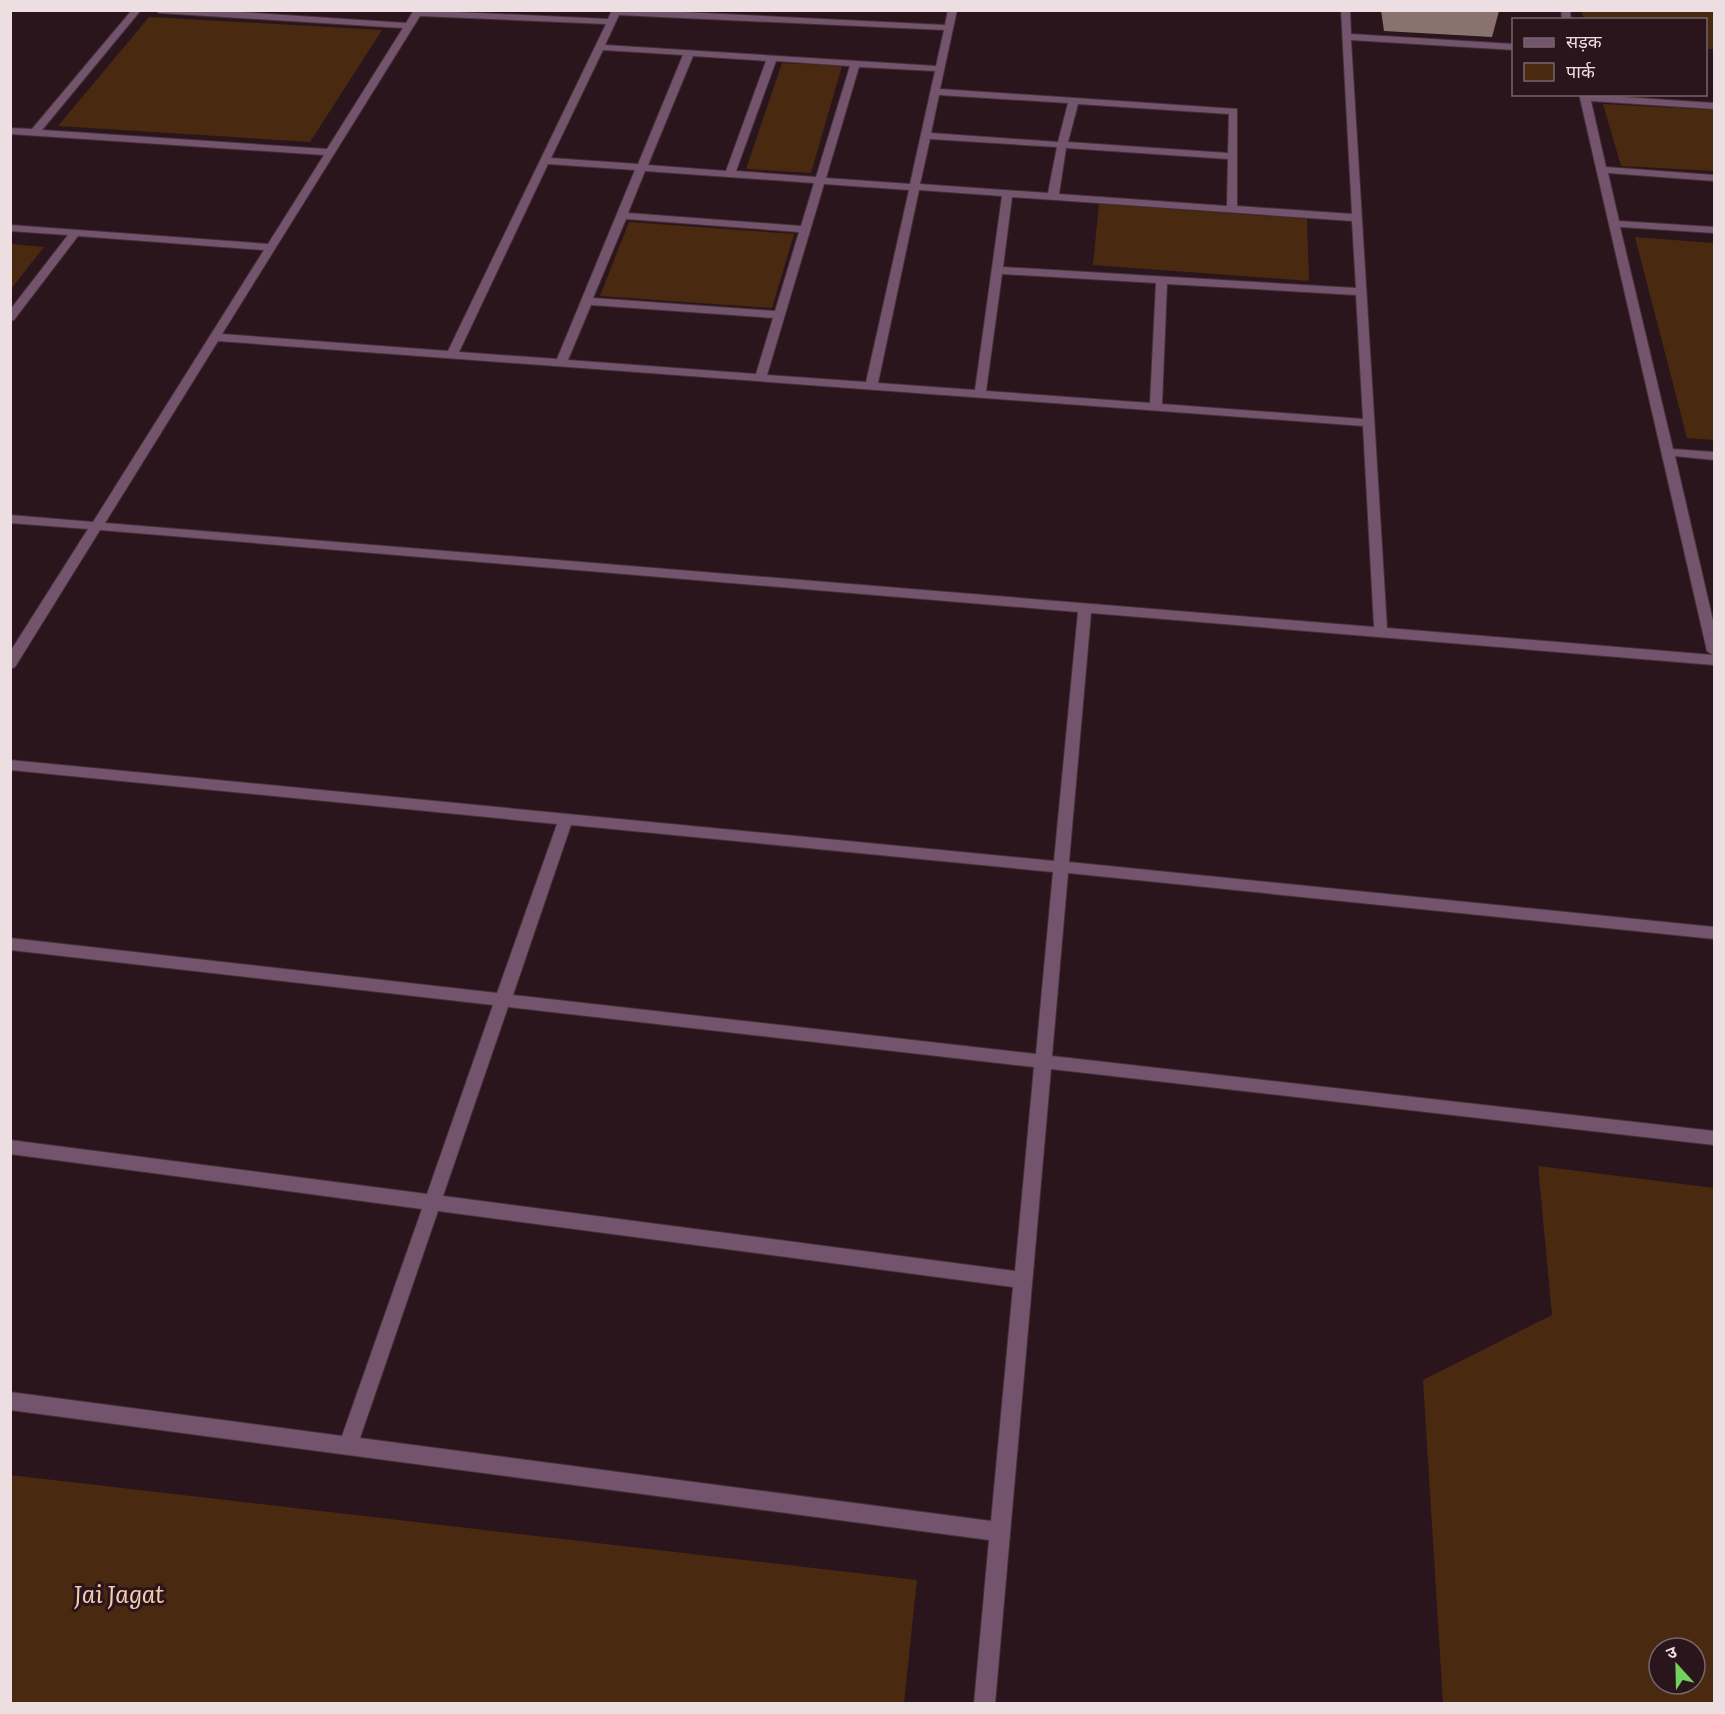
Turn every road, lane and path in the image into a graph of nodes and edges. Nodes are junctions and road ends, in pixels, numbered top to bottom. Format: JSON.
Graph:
{"nodes":[{"id":1,"x":137,"y":10,"type":"edge"},
{"id":2,"x":159,"y":10,"type":"edge"},
{"id":3,"x":863,"y":10,"type":"edge"},
{"id":4,"x":953,"y":10,"type":"edge"},
{"id":5,"x":1346,"y":10,"type":"edge"},
{"id":6,"x":617,"y":11,"type":"edge"},
{"id":7,"x":418,"y":12,"type":"edge"},
{"id":8,"x":699,"y":13,"type":"edge"},
{"id":9,"x":612,"y":22,"type":"junction"},
{"id":10,"x":859,"y":24,"type":"junction"},
{"id":11,"x":409,"y":26,"type":"junction"},
{"id":12,"x":949,"y":28,"type":"junction"},
{"id":13,"x":1347,"y":37,"type":"junction"},
{"id":14,"x":600,"y":47,"type":"junction"},
{"id":15,"x":1512,"y":47,"type":"edge"},
{"id":16,"x":688,"y":53,"type":"junction"},
{"id":17,"x":772,"y":58,"type":"junction"},
{"id":18,"x":855,"y":63,"type":"junction"},
{"id":19,"x":941,"y":69,"type":"junction"},
{"id":20,"x":935,"y":92,"type":"junction"},
{"id":21,"x":1585,"y":96,"type":"edge"},
{"id":22,"x":1074,"y":100,"type":"junction"},
{"id":23,"x":1714,"y":106,"type":"edge"},
{"id":24,"x":10,"y":130,"type":"edge"},
{"id":25,"x":35,"y":132,"type":"junction"},
{"id":26,"x":926,"y":136,"type":"junction"},
{"id":27,"x":1062,"y":145,"type":"junction"},
{"id":28,"x":330,"y":152,"type":"junction"},
{"id":29,"x":1233,"y":156,"type":"junction"},
{"id":30,"x":545,"y":161,"type":"junction"},
{"id":31,"x":641,"y":168,"type":"junction"},
{"id":32,"x":1602,"y":170,"type":"junction"},
{"id":33,"x":730,"y":174,"type":"junction"},
{"id":34,"x":1714,"y":178,"type":"edge"},
{"id":35,"x":820,"y":181,"type":"junction"},
{"id":36,"x":914,"y":187,"type":"junction"},
{"id":37,"x":1007,"y":194,"type":"junction"},
{"id":38,"x":1053,"y":196,"type":"junction"},
{"id":39,"x":1232,"y":210,"type":"junction"},
{"id":40,"x":621,"y":216,"type":"junction"},
{"id":41,"x":1357,"y":218,"type":"junction"},
{"id":42,"x":1615,"y":224,"type":"junction"},
{"id":43,"x":10,"y":228,"type":"edge"},
{"id":44,"x":806,"y":229,"type":"junction"},
{"id":45,"x":1714,"y":230,"type":"edge"},
{"id":46,"x":75,"y":233,"type":"junction"},
{"id":47,"x":270,"y":247,"type":"junction"},
{"id":48,"x":996,"y":270,"type":"junction"},
{"id":49,"x":1162,"y":280,"type":"junction"},
{"id":50,"x":1361,"y":292,"type":"junction"},
{"id":51,"x":586,"y":301,"type":"junction"},
{"id":52,"x":780,"y":315,"type":"junction"},
{"id":53,"x":10,"y":318,"type":"edge"},
{"id":54,"x":214,"y":337,"type":"junction"},
{"id":55,"x":452,"y":355,"type":"junction"},
{"id":56,"x":561,"y":363,"type":"junction"},
{"id":57,"x":761,"y":377,"type":"junction"},
{"id":58,"x":871,"y":386,"type":"junction"},
{"id":59,"x":980,"y":394,"type":"junction"},
{"id":60,"x":1156,"y":407,"type":"junction"},
{"id":61,"x":1369,"y":423,"type":"junction"},
{"id":62,"x":1668,"y":452,"type":"junction"},
{"id":63,"x":1714,"y":456,"type":"edge"},
{"id":64,"x":10,"y":519,"type":"edge"},
{"id":65,"x":96,"y":526,"type":"junction"},
{"id":66,"x":1085,"y":608,"type":"junction"},
{"id":67,"x":1381,"y":632,"type":"junction"},
{"id":68,"x":1714,"y":651,"type":"edge"},
{"id":69,"x":1714,"y":660,"type":"edge"},
{"id":70,"x":10,"y":664,"type":"edge"},
{"id":71,"x":10,"y":765,"type":"edge"},
{"id":72,"x":566,"y":819,"type":"junction"},
{"id":73,"x":1061,"y":867,"type":"junction"},
{"id":74,"x":1714,"y":933,"type":"edge"},
{"id":75,"x":10,"y":944,"type":"edge"},
{"id":76,"x":503,"y":999,"type":"junction"},
{"id":77,"x":1044,"y":1060,"type":"junction"},
{"id":78,"x":1714,"y":1138,"type":"edge"},
{"id":79,"x":10,"y":1148,"type":"edge"},
{"id":80,"x":433,"y":1203,"type":"junction"},
{"id":81,"x":1023,"y":1280,"type":"junction"},
{"id":82,"x":10,"y":1401,"type":"edge"},
{"id":83,"x":348,"y":1445,"type":"junction"},
{"id":84,"x":1000,"y":1532,"type":"junction"},
{"id":85,"x":984,"y":1704,"type":"edge"}],
"edges":[{"from":1,"to":25,"type":"street"},
{"from":2,"to":11,"type":"street"},
{"from":3,"to":10,"type":"street"},
{"from":4,"to":12,"type":"street"},
{"from":5,"to":13,"type":"street"},
{"from":6,"to":8,"type":"street"},
{"from":6,"to":9,"type":"street"},
{"from":7,"to":9,"type":"street"},
{"from":7,"to":11,"type":"street"},
{"from":8,"to":10,"type":"street"},
{"from":9,"to":14,"type":"street"},
{"from":10,"to":12,"type":"street"},
{"from":11,"to":28,"type":"street"},
{"from":12,"to":19,"type":"street"},
{"from":13,"to":15,"type":"street"},
{"from":13,"to":41,"type":"street"},
{"from":14,"to":16,"type":"street"},
{"from":14,"to":30,"type":"street"},
{"from":16,"to":17,"type":"street"},
{"from":16,"to":31,"type":"street"},
{"from":17,"to":18,"type":"street"},
{"from":17,"to":33,"type":"street"},
{"from":18,"to":19,"type":"street"},
{"from":18,"to":35,"type":"street"},
{"from":19,"to":20,"type":"street"},
{"from":20,"to":22,"type":"street"},
{"from":20,"to":26,"type":"street"},
{"from":21,"to":23,"type":"street"},
{"from":21,"to":32,"type":"street"},
{"from":22,"to":27,"type":"street"},
{"from":22,"to":29,"type":"street"},
{"from":24,"to":25,"type":"street"},
{"from":25,"to":28,"type":"street"},
{"from":26,"to":27,"type":"street"},
{"from":26,"to":36,"type":"street"},
{"from":27,"to":29,"type":"street"},
{"from":27,"to":38,"type":"street"},
{"from":28,"to":47,"type":"street"},
{"from":29,"to":39,"type":"street"},
{"from":30,"to":31,"type":"street"},
{"from":30,"to":55,"type":"street"},
{"from":31,"to":33,"type":"street"},
{"from":31,"to":40,"type":"street"},
{"from":32,"to":34,"type":"street"},
{"from":32,"to":42,"type":"street"},
{"from":33,"to":35,"type":"street"},
{"from":35,"to":36,"type":"street"},
{"from":35,"to":44,"type":"street"},
{"from":36,"to":37,"type":"street"},
{"from":36,"to":58,"type":"street"},
{"from":37,"to":38,"type":"street"},
{"from":37,"to":48,"type":"street"},
{"from":38,"to":39,"type":"street"},
{"from":39,"to":41,"type":"street"},
{"from":40,"to":44,"type":"street"},
{"from":40,"to":51,"type":"street"},
{"from":41,"to":50,"type":"street"},
{"from":42,"to":45,"type":"street"},
{"from":42,"to":62,"type":"street"},
{"from":43,"to":46,"type":"street"},
{"from":44,"to":52,"type":"street"},
{"from":46,"to":47,"type":"street"},
{"from":46,"to":53,"type":"street"},
{"from":47,"to":54,"type":"street"},
{"from":48,"to":49,"type":"street"},
{"from":48,"to":59,"type":"street"},
{"from":49,"to":50,"type":"street"},
{"from":49,"to":60,"type":"street"},
{"from":50,"to":61,"type":"street"},
{"from":51,"to":52,"type":"street"},
{"from":51,"to":56,"type":"street"},
{"from":52,"to":57,"type":"street"},
{"from":54,"to":55,"type":"street"},
{"from":54,"to":65,"type":"street"},
{"from":55,"to":56,"type":"street"},
{"from":56,"to":57,"type":"street"},
{"from":57,"to":58,"type":"street"},
{"from":58,"to":59,"type":"street"},
{"from":59,"to":60,"type":"street"},
{"from":60,"to":61,"type":"street"},
{"from":61,"to":67,"type":"street"},
{"from":62,"to":63,"type":"street"},
{"from":62,"to":68,"type":"street"},
{"from":64,"to":65,"type":"street"},
{"from":65,"to":66,"type":"street"},
{"from":65,"to":70,"type":"street"},
{"from":66,"to":67,"type":"street"},
{"from":66,"to":73,"type":"street"},
{"from":67,"to":69,"type":"street"},
{"from":71,"to":72,"type":"street"},
{"from":72,"to":73,"type":"street"},
{"from":72,"to":76,"type":"street"},
{"from":73,"to":74,"type":"street"},
{"from":73,"to":77,"type":"street"},
{"from":75,"to":76,"type":"street"},
{"from":76,"to":77,"type":"street"},
{"from":76,"to":80,"type":"street"},
{"from":77,"to":78,"type":"street"},
{"from":77,"to":81,"type":"street"},
{"from":79,"to":80,"type":"street"},
{"from":80,"to":81,"type":"street"},
{"from":80,"to":83,"type":"street"},
{"from":81,"to":84,"type":"street"},
{"from":82,"to":83,"type":"street"},
{"from":83,"to":84,"type":"street"},
{"from":84,"to":85,"type":"street"}]}
